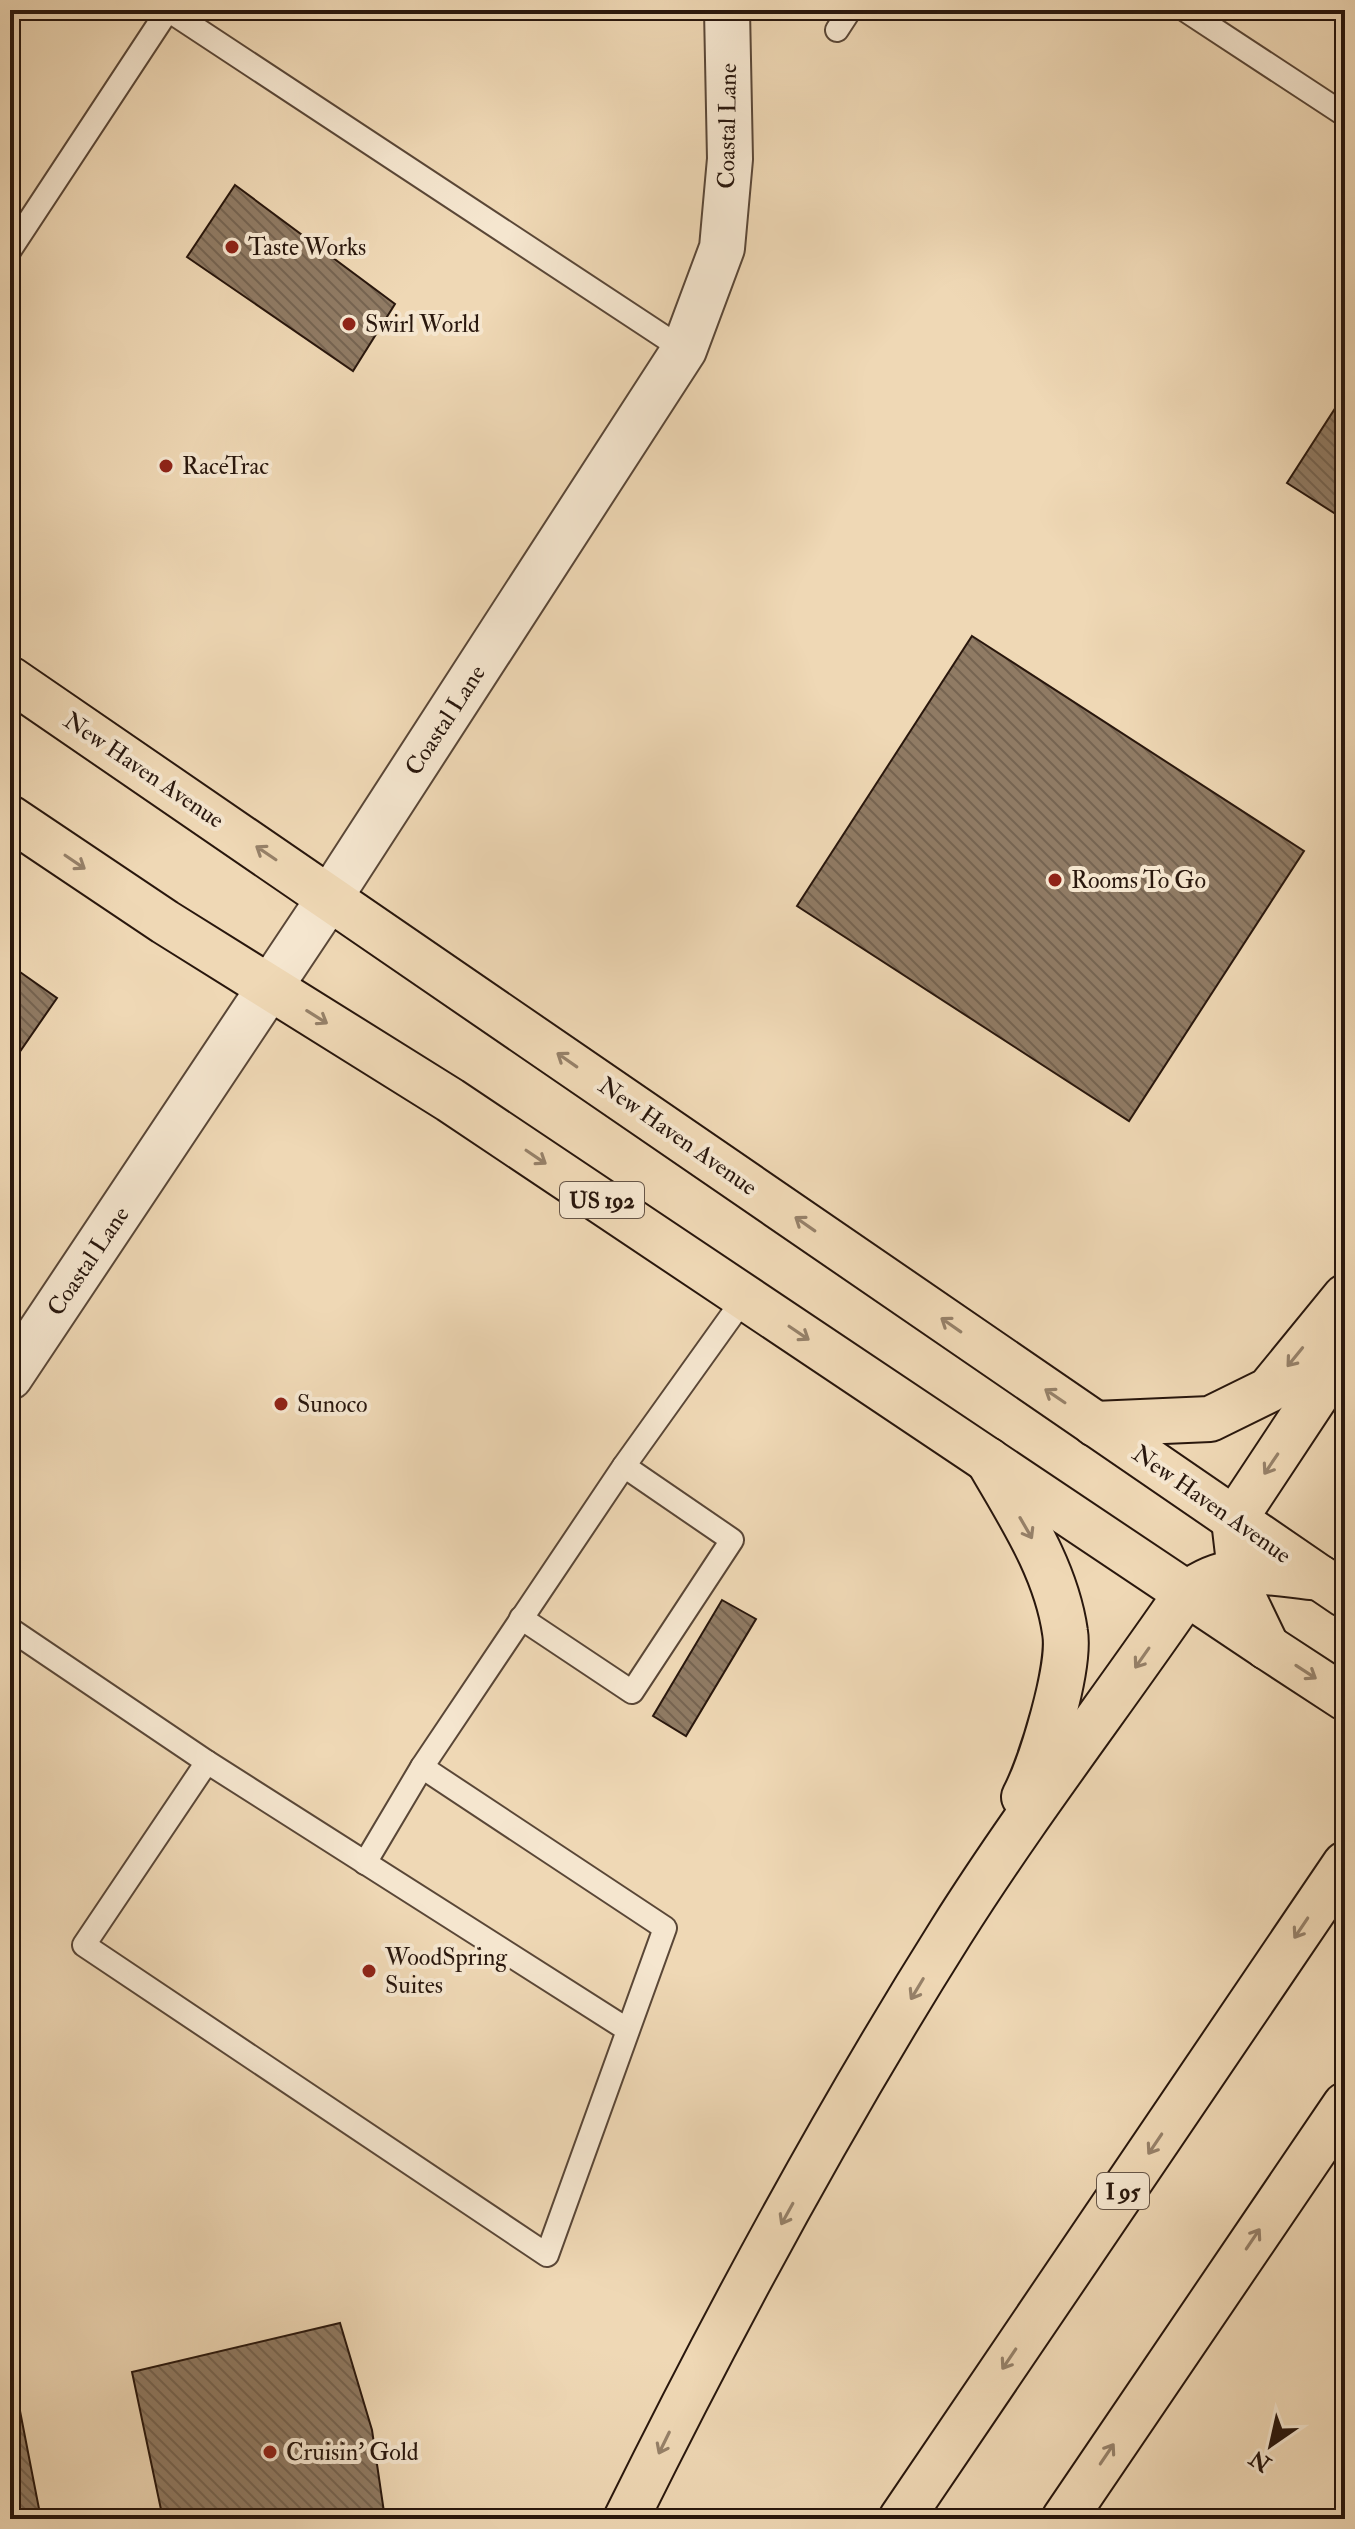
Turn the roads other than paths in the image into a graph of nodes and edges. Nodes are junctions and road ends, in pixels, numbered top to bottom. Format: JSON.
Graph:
{"nodes":[{"id":1,"x":168,"y":10,"type":"edge"},
{"id":2,"x":727,"y":10,"type":"edge"},
{"id":3,"x":850,"y":10,"type":"edge"},
{"id":4,"x":1185,"y":10,"type":"edge"},
{"id":5,"x":837,"y":30,"type":"dead end"},
{"id":6,"x":1345,"y":115,"type":"edge"},
{"id":7,"x":10,"y":250,"type":"edge"},
{"id":8,"x":684,"y":350,"type":"junction"},
{"id":9,"x":10,"y":679,"type":"edge"},
{"id":10,"x":10,"y":818,"type":"edge"},
{"id":11,"x":330,"y":897,"type":"junction"},
{"id":12,"x":270,"y":987,"type":"junction"},
{"id":13,"x":745,"y":1297,"type":"junction"},
{"id":14,"x":1345,"y":1297,"type":"edge"},
{"id":15,"x":1345,"y":1352,"type":"edge"},
{"id":16,"x":10,"y":1377,"type":"edge"},
{"id":17,"x":1095,"y":1424,"type":"junction"},
{"id":18,"x":988,"y":1460,"type":"junction"},
{"id":19,"x":624,"y":1466,"type":"junction"},
{"id":20,"x":1234,"y":1520,"type":"junction"},
{"id":21,"x":1239,"y":1570,"type":"junction"},
{"id":22,"x":1332,"y":1587,"type":"edge"},
{"id":23,"x":1186,"y":1594,"type":"junction"},
{"id":24,"x":521,"y":1618,"type":"junction"},
{"id":25,"x":10,"y":1629,"type":"edge"},
{"id":26,"x":1267,"y":1647,"type":"junction"},
{"id":27,"x":1345,"y":1698,"type":"edge"},
{"id":28,"x":207,"y":1762,"type":"junction"},
{"id":29,"x":422,"y":1767,"type":"junction"},
{"id":30,"x":365,"y":1863,"type":"junction"},
{"id":31,"x":1345,"y":1864,"type":"edge"},
{"id":32,"x":952,"y":1930,"type":"junction"},
{"id":33,"x":628,"y":2030,"type":"junction"},
{"id":34,"x":1345,"y":2105,"type":"edge"},
{"id":35,"x":626,"y":2519,"type":"edge"},
{"id":36,"x":901,"y":2519,"type":"edge"},
{"id":37,"x":1064,"y":2519,"type":"edge"}],
"edges":[{"from":1,"to":7,"type":"lane"},
{"from":1,"to":8,"type":"lane"},
{"from":2,"to":8,"type":"street","name":"Coastal Lane"},
{"from":3,"to":5,"type":"lane"},
{"from":4,"to":6,"type":"lane"},
{"from":8,"to":11,"type":"street","name":"Coastal Lane"},
{"from":11,"to":9,"type":"main road","name":"New Haven Avenue","one_way":true},
{"from":10,"to":12,"type":"main road","number":"US 192","one_way":true},
{"from":11,"to":12,"type":"street","name":"Coastal Lane"},
{"from":17,"to":11,"type":"main road","name":"New Haven Avenue","one_way":true},
{"from":12,"to":13,"type":"main road","number":"US 192","one_way":true},
{"from":12,"to":16,"type":"street","name":"Coastal Lane"},
{"from":13,"to":18,"type":"main road","number":"US 192","one_way":true},
{"from":13,"to":19,"type":"lane"},
{"from":14,"to":17,"type":"main road","one_way":true},
{"from":15,"to":20,"type":"main road","one_way":true},
{"from":17,"to":20,"type":"main road","name":"New Haven Avenue"},
{"from":18,"to":23,"type":"main road","number":"US 192"},
{"from":18,"to":32,"type":"main road","one_way":true},
{"from":19,"to":24,"type":"lane"},
{"from":19,"to":24,"type":"lane"},
{"from":20,"to":21,"type":"main road"},
{"from":20,"to":22,"type":"main road","name":"New Haven Avenue"},
{"from":21,"to":22,"type":"main road"},
{"from":21,"to":23,"type":"main road"},
{"from":21,"to":26,"type":"main road"},
{"from":23,"to":26,"type":"main road","number":"US 192"},
{"from":23,"to":32,"type":"main road","one_way":true},
{"from":24,"to":29,"type":"lane"},
{"from":25,"to":28,"type":"lane"},
{"from":26,"to":27,"type":"main road","number":"US 192","one_way":true},
{"from":28,"to":30,"type":"lane"},
{"from":28,"to":33,"type":"lane"},
{"from":29,"to":30,"type":"lane"},
{"from":29,"to":33,"type":"lane"},
{"from":30,"to":33,"type":"lane"},
{"from":31,"to":36,"type":"main road","number":"I 95","one_way":true},
{"from":32,"to":35,"type":"main road","one_way":true},
{"from":37,"to":34,"type":"main road","one_way":true}]}
